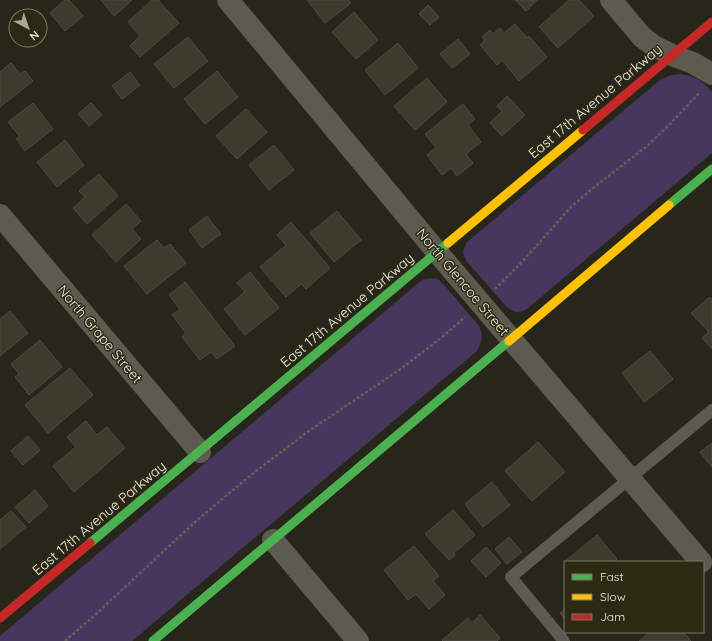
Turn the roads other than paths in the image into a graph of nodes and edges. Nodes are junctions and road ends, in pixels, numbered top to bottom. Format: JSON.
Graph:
{"nodes":[{"id":1,"x":228,"y":0,"type":"edge"},
{"id":2,"x":611,"y":0,"type":"edge"},
{"id":3,"x":712,"y":22,"type":"edge"},
{"id":4,"x":672,"y":55,"type":"junction"},
{"id":5,"x":707,"y":81,"type":"edge"},
{"id":6,"x":712,"y":169,"type":"edge"},
{"id":7,"x":0,"y":215,"type":"edge"},
{"id":8,"x":437,"y":252,"type":"junction"},
{"id":9,"x":511,"y":338,"type":"junction"},
{"id":10,"x":712,"y":410,"type":"edge"},
{"id":11,"x":200,"y":452,"type":"junction"},
{"id":12,"x":630,"y":478,"type":"junction"},
{"id":13,"x":273,"y":540,"type":"junction"},
{"id":14,"x":700,"y":561,"type":"edge"},
{"id":15,"x":704,"y":566,"type":"edge"},
{"id":16,"x":712,"y":575,"type":"edge"},
{"id":17,"x":0,"y":618,"type":"edge"},
{"id":18,"x":153,"y":641,"type":"edge"},
{"id":19,"x":358,"y":641,"type":"edge"},
{"id":20,"x":564,"y":641,"type":"edge"}],
"edges":[{"from":1,"to":8,"type":"street","name":"North Glencoe Street"},
{"from":2,"to":4,"type":"street"},
{"from":3,"to":4,"type":"main road","name":"East 17th Avenue Parkway"},
{"from":4,"to":5,"type":"street"},
{"from":4,"to":8,"type":"main road","name":"East 17th Avenue Parkway"},
{"from":6,"to":9,"type":"main road"},
{"from":7,"to":11,"type":"street","name":"North Grape Street"},
{"from":8,"to":9,"type":"street","name":"North Glencoe Street"},
{"from":8,"to":11,"type":"main road","name":"East 17th Avenue Parkway"},
{"from":9,"to":12,"type":"street","name":"North Glencoe Street"},
{"from":9,"to":13,"type":"main road"},
{"from":10,"to":12,"type":"lane"},
{"from":11,"to":17,"type":"main road","name":"East 17th Avenue Parkway"},
{"from":12,"to":14,"type":"street","name":"North Glencoe Street"},
{"from":12,"to":20,"type":"lane"},
{"from":13,"to":18,"type":"main road"},
{"from":13,"to":19,"type":"street"},
{"from":15,"to":16,"type":"street"}]}
